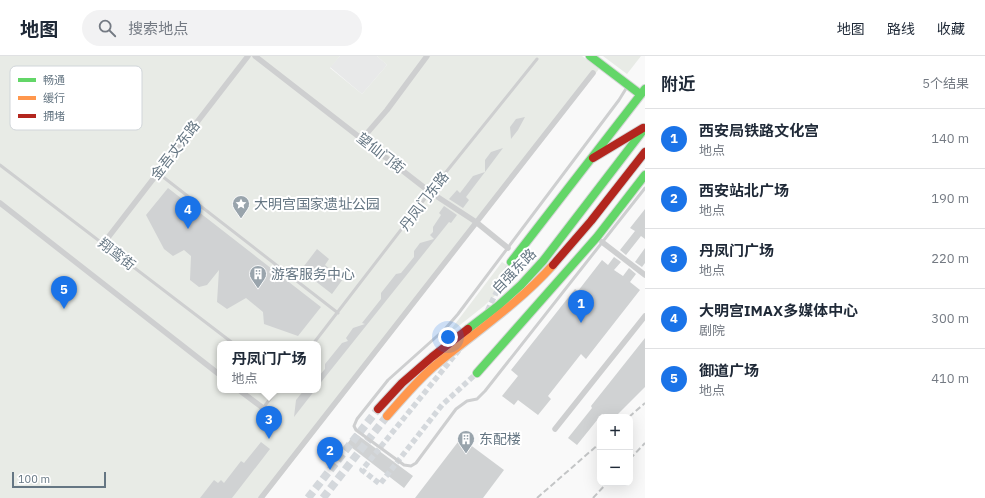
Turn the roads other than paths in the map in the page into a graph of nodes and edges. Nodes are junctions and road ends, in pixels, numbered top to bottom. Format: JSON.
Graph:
{"nodes":[{"id":1,"x":248,"y":56,"type":"edge"},
{"id":2,"x":255,"y":56,"type":"edge"},
{"id":3,"x":427,"y":56,"type":"edge"},
{"id":4,"x":590,"y":56,"type":"edge"},
{"id":5,"x":537,"y":59,"type":"dead end"},
{"id":6,"x":593,"y":73,"type":"dead end"},
{"id":7,"x":628,"y":85,"type":"junction"},
{"id":8,"x":643,"y":92,"type":"edge"},
{"id":9,"x":645,"y":127,"type":"edge"},
{"id":10,"x":362,"y":139,"type":"junction"},
{"id":11,"x":645,"y":152,"type":"edge"},
{"id":12,"x":589,"y":161,"type":"junction"},
{"id":13,"x":0,"y":165,"type":"edge"},
{"id":14,"x":158,"y":173,"type":"junction"},
{"id":15,"x":645,"y":175,"type":"edge"},
{"id":16,"x":645,"y":188,"type":"edge"},
{"id":17,"x":430,"y":192,"type":"junction"},
{"id":18,"x":0,"y":203,"type":"edge"},
{"id":19,"x":476,"y":222,"type":"junction"},
{"id":20,"x":602,"y":242,"type":"junction"},
{"id":21,"x":103,"y":244,"type":"junction"},
{"id":22,"x":508,"y":248,"type":"junction"},
{"id":23,"x":511,"y":262,"type":"tunnel mouth"},
{"id":24,"x":645,"y":275,"type":"edge"},
{"id":25,"x":338,"y":313,"type":"junction"},
{"id":26,"x":645,"y":316,"type":"edge"},
{"id":27,"x":230,"y":341,"type":"edge"},
{"id":28,"x":315,"y":341,"type":"edge"},
{"id":29,"x":217,"y":373,"type":"edge"},
{"id":30,"x":477,"y":373,"type":"tunnel mouth"},
{"id":31,"x":243,"y":393,"type":"edge"},
{"id":32,"x":275,"y":393,"type":"edge"},
{"id":33,"x":263,"y":408,"type":"joint"},
{"id":34,"x":378,"y":409,"type":"tunnel mouth"},
{"id":35,"x":387,"y":416,"type":"tunnel mouth"},
{"id":36,"x":555,"y":429,"type":"dead end"},
{"id":37,"x":262,"y":498,"type":"edge"}],
"edges":[{"from":1,"to":14,"type":"street","name":"金吾丈东路"},
{"from":2,"to":10,"type":"street","name":"望仙门街"},
{"from":3,"to":10,"type":"street"},
{"from":4,"to":7,"type":"main road"},
{"from":5,"to":17,"type":"lane","name":"丹凤门东路"},
{"from":6,"to":19,"type":"street"},
{"from":7,"to":8,"type":"main road"},
{"from":7,"to":22,"type":"lane"},
{"from":8,"to":12,"type":"main road"},
{"from":9,"to":12,"type":"main road"},
{"from":9,"to":34,"type":"main road","name":"自强东路"},
{"from":10,"to":17,"type":"street","name":"望仙门街"},
{"from":11,"to":35,"type":"main road","name":"自强东路"},
{"from":12,"to":23,"type":"main road"},
{"from":13,"to":21,"type":"lane","name":"翔鸾街"},
{"from":14,"to":21,"type":"street","name":"金吾丈东路"},
{"from":14,"to":25,"type":"lane"},
{"from":15,"to":30,"type":"main road"},
{"from":16,"to":20,"type":"lane"},
{"from":17,"to":19,"type":"street","name":"望仙门街"},
{"from":17,"to":25,"type":"lane","name":"丹凤门东路"},
{"from":18,"to":29,"type":"street"},
{"from":19,"to":22,"type":"street","name":"望仙门街"},
{"from":19,"to":37,"type":"street"},
{"from":20,"to":22,"type":"lane"},
{"from":20,"to":24,"type":"street"},
{"from":21,"to":27,"type":"lane","name":"翔鸾街"},
{"from":25,"to":28,"type":"lane","name":"丹凤门东路"},
{"from":26,"to":36,"type":"street"},
{"from":31,"to":33,"type":"street"},
{"from":32,"to":33,"type":"lane"}]}
